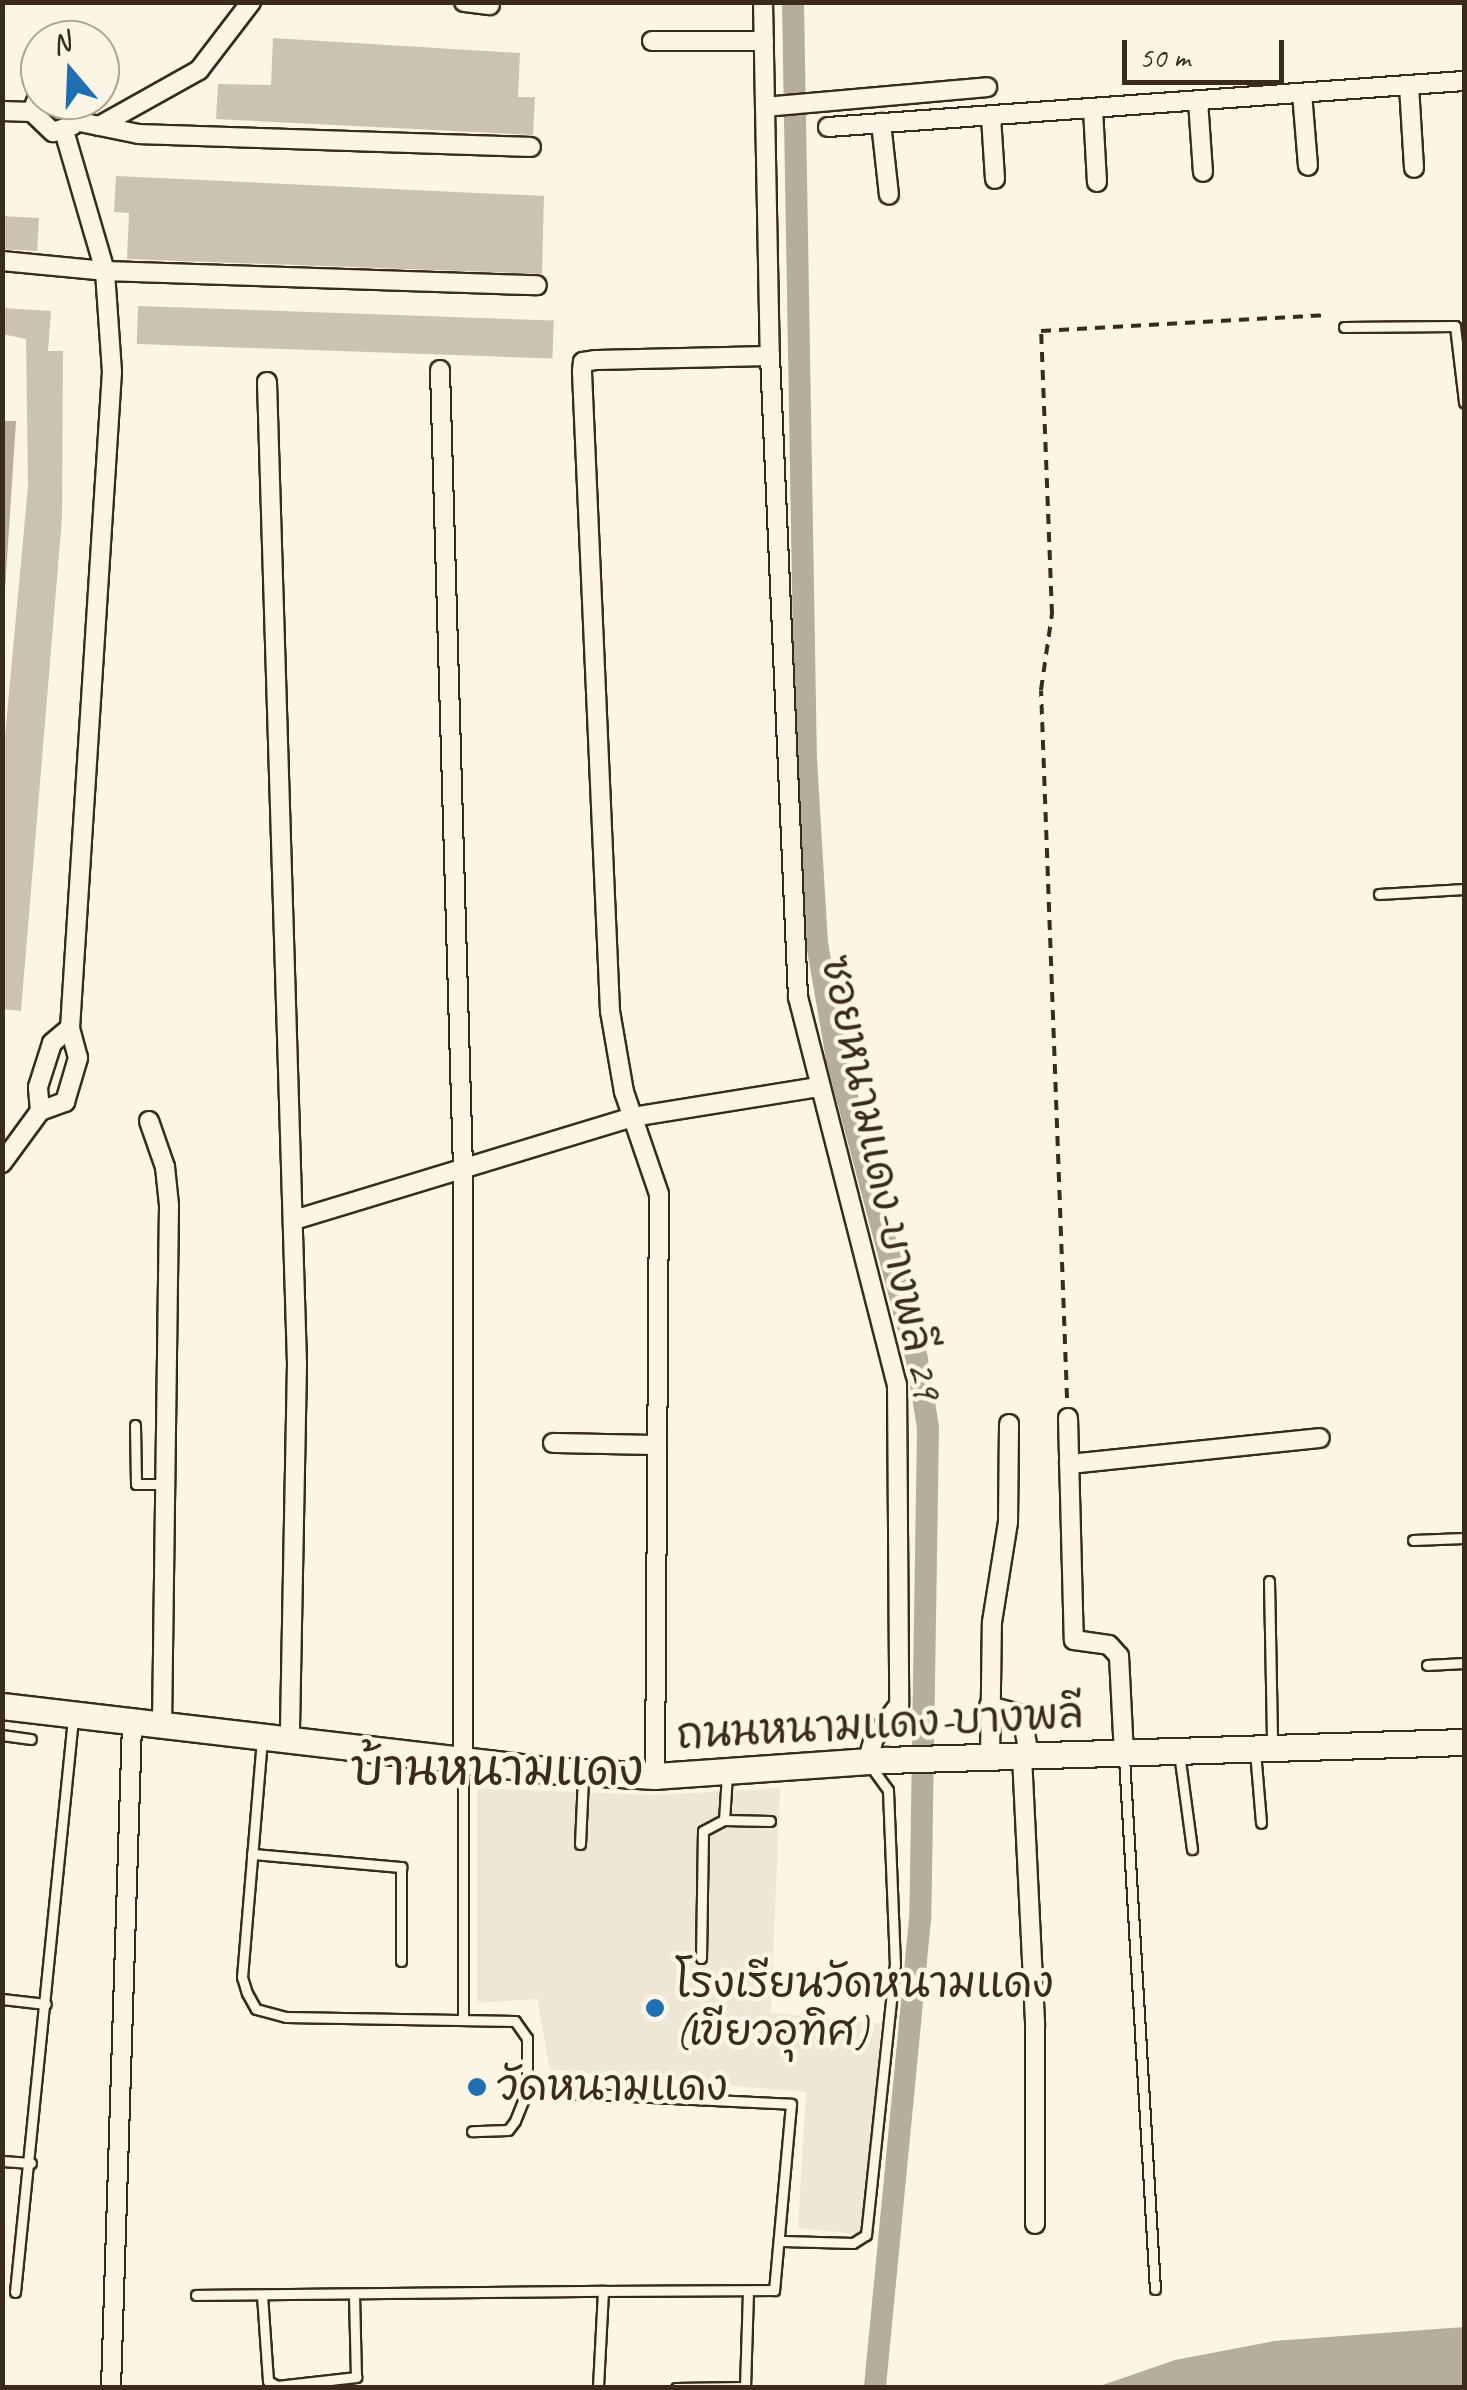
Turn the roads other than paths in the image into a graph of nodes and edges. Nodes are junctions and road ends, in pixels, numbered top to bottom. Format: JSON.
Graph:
{"nodes":[{"id":1,"x":251,"y":2,"type":"edge"},
{"id":2,"x":464,"y":2,"type":"edge"},
{"id":3,"x":763,"y":2,"type":"edge"},
{"id":4,"x":490,"y":4,"type":"edge"},
{"id":5,"x":652,"y":41,"type":"dead end"},
{"id":6,"x":764,"y":41,"type":"junction"},
{"id":7,"x":1464,"y":82,"type":"edge"},
{"id":8,"x":1410,"y":86,"type":"junction"},
{"id":9,"x":988,"y":88,"type":"dead end"},
{"id":10,"x":1302,"y":94,"type":"junction"},
{"id":11,"x":1198,"y":101,"type":"junction"},
{"id":12,"x":765,"y":106,"type":"junction"},
{"id":13,"x":1093,"y":109,"type":"junction"},
{"id":14,"x":990,"y":117,"type":"junction"},
{"id":15,"x":38,"y":120,"type":"edge"},
{"id":16,"x":71,"y":120,"type":"edge"},
{"id":17,"x":881,"y":123,"type":"junction"},
{"id":18,"x":69,"y":126,"type":"junction"},
{"id":19,"x":99,"y":126,"type":"junction"},
{"id":20,"x":828,"y":126,"type":"dead end"},
{"id":21,"x":531,"y":147,"type":"dead end"},
{"id":22,"x":1308,"y":166,"type":"dead end"},
{"id":23,"x":1414,"y":168,"type":"dead end"},
{"id":24,"x":1203,"y":172,"type":"dead end"},
{"id":25,"x":995,"y":179,"type":"dead end"},
{"id":26,"x":1098,"y":182,"type":"dead end"},
{"id":27,"x":889,"y":195,"type":"dead end"},
{"id":28,"x":2,"y":261,"type":"edge"},
{"id":29,"x":105,"y":271,"type":"junction"},
{"id":30,"x":537,"y":285,"type":"dead end"},
{"id":31,"x":1344,"y":327,"type":"dead end"},
{"id":32,"x":770,"y":356,"type":"junction"},
{"id":33,"x":440,"y":370,"type":"dead end"},
{"id":34,"x":267,"y":382,"type":"dead end"},
{"id":35,"x":1464,"y":402,"type":"edge"},
{"id":36,"x":1464,"y":889,"type":"edge"},
{"id":37,"x":1379,"y":894,"type":"dead end"},
{"id":38,"x":70,"y":1028,"type":"junction"},
{"id":39,"x":819,"y":1087,"type":"junction"},
{"id":40,"x":40,"y":1111,"type":"junction"},
{"id":41,"x":633,"y":1118,"type":"junction"},
{"id":42,"x":149,"y":1120,"type":"dead end"},
{"id":43,"x":2,"y":1164,"type":"edge"},
{"id":44,"x":464,"y":1168,"type":"junction"},
{"id":45,"x":294,"y":1220,"type":"junction"},
{"id":46,"x":1068,"y":1418,"type":"road end"},
{"id":47,"x":135,"y":1424,"type":"dead end"},
{"id":48,"x":1009,"y":1424,"type":"dead end"},
{"id":49,"x":1320,"y":1438,"type":"dead end"},
{"id":50,"x":554,"y":1443,"type":"dead end"},
{"id":51,"x":657,"y":1444,"type":"junction"},
{"id":52,"x":1069,"y":1464,"type":"junction"},
{"id":53,"x":166,"y":1484,"type":"junction"},
{"id":54,"x":1464,"y":1538,"type":"edge"},
{"id":55,"x":1414,"y":1540,"type":"dead end"},
{"id":56,"x":1269,"y":1581,"type":"dead end"},
{"id":57,"x":1464,"y":1663,"type":"edge"},
{"id":58,"x":1427,"y":1665,"type":"dead end"},
{"id":59,"x":2,"y":1706,"type":"edge"},
{"id":60,"x":989,"y":1706,"type":"junction"},
{"id":61,"x":73,"y":1715,"type":"junction"},
{"id":62,"x":132,"y":1722,"type":"junction"},
{"id":63,"x":162,"y":1725,"type":"junction"},
{"id":64,"x":2,"y":1736,"type":"edge"},
{"id":65,"x":262,"y":1737,"type":"junction"},
{"id":66,"x":31,"y":1739,"type":"dead end"},
{"id":67,"x":290,"y":1740,"type":"junction"},
{"id":68,"x":1464,"y":1742,"type":"edge"},
{"id":69,"x":1263,"y":1747,"type":"junction"},
{"id":70,"x":1179,"y":1753,"type":"junction"},
{"id":71,"x":1124,"y":1754,"type":"junction"},
{"id":72,"x":1026,"y":1756,"type":"junction"},
{"id":73,"x":990,"y":1759,"type":"junction"},
{"id":74,"x":462,"y":1760,"type":"junction"},
{"id":75,"x":876,"y":1761,"type":"junction"},
{"id":76,"x":584,"y":1772,"type":"junction"},
{"id":77,"x":727,"y":1772,"type":"junction"},
{"id":78,"x":655,"y":1776,"type":"junction"},
{"id":79,"x":724,"y":1820,"type":"junction"},
{"id":80,"x":770,"y":1821,"type":"dead end"},
{"id":81,"x":1261,"y":1823,"type":"dead end"},
{"id":82,"x":580,"y":1844,"type":"dead end"},
{"id":83,"x":1192,"y":1849,"type":"dead end"},
{"id":84,"x":252,"y":1854,"type":"junction"},
{"id":85,"x":701,"y":1958,"type":"dead end"},
{"id":86,"x":400,"y":1961,"type":"dead end"},
{"id":87,"x":2,"y":2000,"type":"edge"},
{"id":88,"x":46,"y":2004,"type":"junction"},
{"id":89,"x":463,"y":2016,"type":"junction"},
{"id":90,"x":526,"y":2091,"type":"junction"},
{"id":91,"x":472,"y":2132,"type":"dead end"},
{"id":92,"x":2,"y":2161,"type":"edge"},
{"id":93,"x":31,"y":2162,"type":"junction"},
{"id":94,"x":1034,"y":2224,"type":"dead end"},
{"id":95,"x":783,"y":2241,"type":"junction"},
{"id":96,"x":1155,"y":2289,"type":"dead end"},
{"id":97,"x":603,"y":2290,"type":"junction"},
{"id":98,"x":14,"y":2292,"type":"dead end"},
{"id":99,"x":748,"y":2294,"type":"junction"},
{"id":100,"x":196,"y":2295,"type":"dead end"},
{"id":101,"x":262,"y":2295,"type":"junction"},
{"id":102,"x":354,"y":2295,"type":"junction"},
{"id":103,"x":111,"y":2388,"type":"edge"},
{"id":104,"x":598,"y":2388,"type":"edge"},
{"id":105,"x":676,"y":2388,"type":"edge"}],
"edges":[{"from":1,"to":19,"type":"street"},
{"from":2,"to":4,"type":"street"},
{"from":3,"to":6,"type":"street","name":"ซอยหนามแดง-บางพลี 29"},
{"from":5,"to":6,"type":"street"},
{"from":6,"to":12,"type":"street","name":"ซอยหนามแดง-บางพลี 29"},
{"from":7,"to":8,"type":"street"},
{"from":8,"to":10,"type":"street"},
{"from":8,"to":23,"type":"street"},
{"from":9,"to":12,"type":"street"},
{"from":10,"to":11,"type":"street"},
{"from":10,"to":22,"type":"street"},
{"from":11,"to":13,"type":"street"},
{"from":11,"to":24,"type":"street"},
{"from":12,"to":32,"type":"street","name":"ซอยหนามแดง-บางพลี 29"},
{"from":13,"to":14,"type":"street"},
{"from":13,"to":26,"type":"street"},
{"from":14,"to":17,"type":"street"},
{"from":14,"to":25,"type":"street"},
{"from":15,"to":18,"type":"street"},
{"from":16,"to":18,"type":"street"},
{"from":17,"to":20,"type":"street"},
{"from":17,"to":27,"type":"street"},
{"from":18,"to":19,"type":"street"},
{"from":18,"to":29,"type":"street"},
{"from":19,"to":21,"type":"street"},
{"from":28,"to":29,"type":"street"},
{"from":29,"to":30,"type":"street"},
{"from":29,"to":38,"type":"street"},
{"from":31,"to":35,"type":"lane"},
{"from":32,"to":39,"type":"street","name":"ซอยหนามแดง-บางพลี 29"},
{"from":32,"to":41,"type":"street"},
{"from":33,"to":44,"type":"street"},
{"from":34,"to":45,"type":"street"},
{"from":36,"to":37,"type":"lane"},
{"from":38,"to":40,"type":"street"},
{"from":38,"to":40,"type":"street"},
{"from":39,"to":41,"type":"street"},
{"from":39,"to":75,"type":"street","name":"ซอยหนามแดง-บางพลี 29"},
{"from":40,"to":43,"type":"street"},
{"from":41,"to":44,"type":"street"},
{"from":41,"to":51,"type":"street"},
{"from":42,"to":53,"type":"street"},
{"from":44,"to":45,"type":"street"},
{"from":44,"to":74,"type":"street"},
{"from":45,"to":67,"type":"street"},
{"from":46,"to":52,"type":"street"},
{"from":47,"to":53,"type":"lane"},
{"from":48,"to":60,"type":"street"},
{"from":49,"to":52,"type":"street"},
{"from":50,"to":51,"type":"street"},
{"from":51,"to":78,"type":"street"},
{"from":52,"to":71,"type":"street"},
{"from":53,"to":63,"type":"street"},
{"from":54,"to":55,"type":"lane"},
{"from":56,"to":69,"type":"lane"},
{"from":57,"to":58,"type":"lane"},
{"from":59,"to":61,"type":"main road","name":"ถนนหนามแดง-บางพลี"},
{"from":60,"to":72,"type":"street"},
{"from":60,"to":73,"type":"street"},
{"from":61,"to":62,"type":"main road","name":"ถนนหนามแดง-บางพลี"},
{"from":61,"to":88,"type":"lane"},
{"from":62,"to":63,"type":"main road","name":"ถนนหนามแดง-บางพลี"},
{"from":62,"to":103,"type":"street"},
{"from":63,"to":65,"type":"main road","name":"ถนนหนามแดง-บางพลี"},
{"from":64,"to":66,"type":"lane"},
{"from":65,"to":67,"type":"main road","name":"ถนนหนามแดง-บางพลี"},
{"from":65,"to":84,"type":"lane"},
{"from":67,"to":74,"type":"main road","name":"ถนนหนามแดง-บางพลี"},
{"from":68,"to":69,"type":"main road","name":"ถนนหนามแดง-บางพลี"},
{"from":69,"to":70,"type":"main road","name":"ถนนหนามแดง-บางพลี"},
{"from":69,"to":81,"type":"lane"},
{"from":70,"to":71,"type":"main road","name":"ถนนหนามแดง-บางพลี"},
{"from":70,"to":83,"type":"lane"},
{"from":71,"to":72,"type":"main road","name":"ถนนหนามแดง-บางพลี"},
{"from":71,"to":96,"type":"lane"},
{"from":72,"to":73,"type":"main road","name":"ถนนหนามแดง-บางพลี"},
{"from":72,"to":94,"type":"street"},
{"from":73,"to":75,"type":"main road","name":"ถนนหนามแดง-บางพลี"},
{"from":74,"to":76,"type":"main road","name":"ถนนหนามแดง-บางพลี"},
{"from":74,"to":89,"type":"lane"},
{"from":75,"to":77,"type":"main road","name":"ถนนหนามแดง-บางพลี"},
{"from":75,"to":95,"type":"lane"},
{"from":76,"to":78,"type":"main road","name":"ถนนหนามแดง-บางพลี"},
{"from":76,"to":82,"type":"lane"},
{"from":77,"to":78,"type":"main road","name":"ถนนหนามแดง-บางพลี"},
{"from":77,"to":79,"type":"lane"},
{"from":79,"to":80,"type":"lane"},
{"from":79,"to":85,"type":"lane"},
{"from":84,"to":86,"type":"lane"},
{"from":84,"to":89,"type":"lane"},
{"from":87,"to":88,"type":"lane"},
{"from":88,"to":93,"type":"lane"},
{"from":89,"to":90,"type":"lane"},
{"from":90,"to":91,"type":"lane"},
{"from":90,"to":95,"type":"lane"},
{"from":92,"to":93,"type":"lane"},
{"from":93,"to":98,"type":"lane"},
{"from":95,"to":99,"type":"lane"},
{"from":97,"to":99,"type":"lane"},
{"from":97,"to":102,"type":"lane"},
{"from":97,"to":104,"type":"lane"},
{"from":99,"to":105,"type":"lane"},
{"from":100,"to":101,"type":"lane"},
{"from":101,"to":102,"type":"lane"},
{"from":101,"to":102,"type":"lane"}]}
